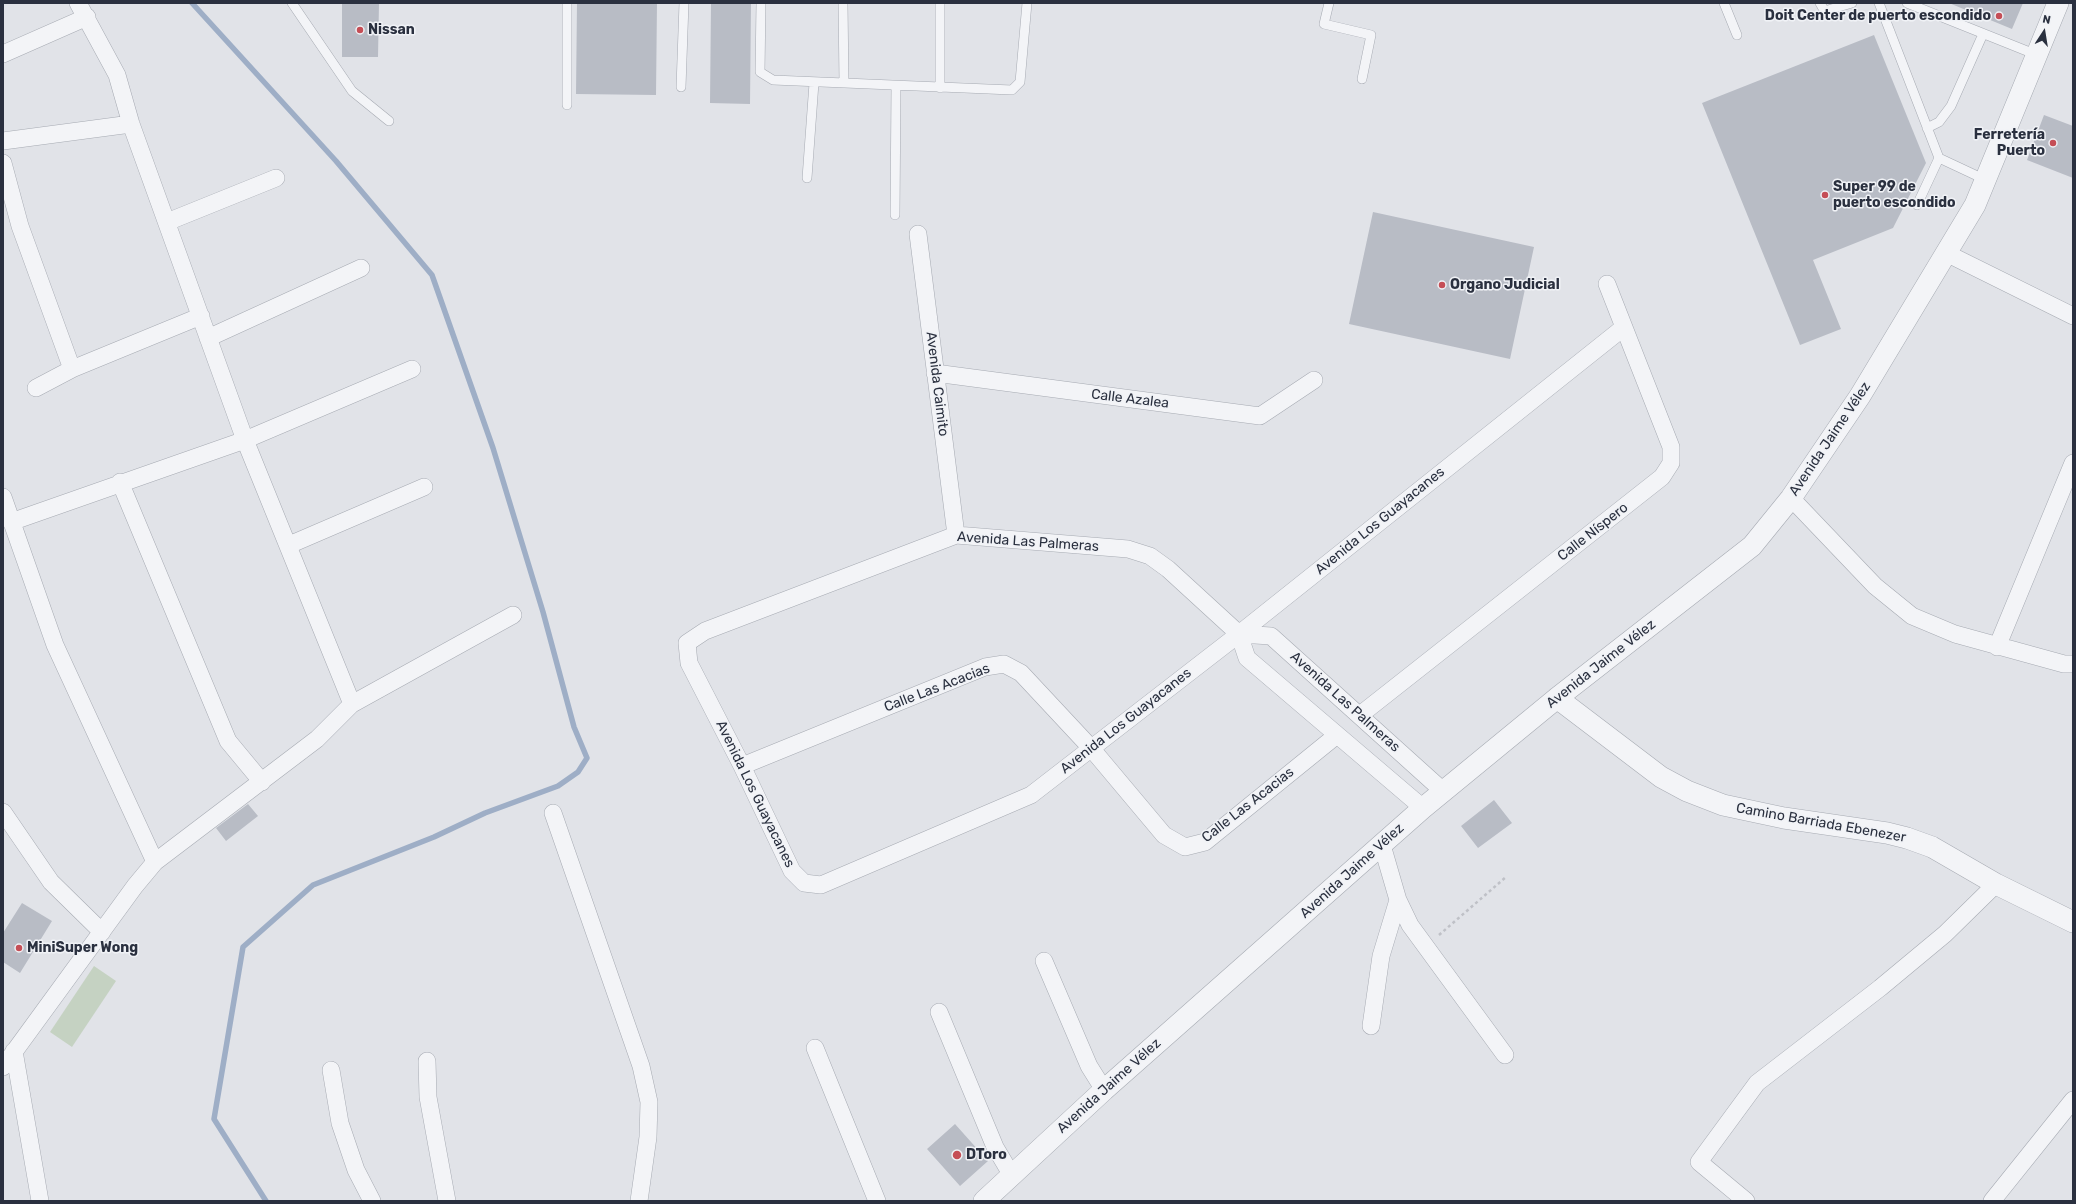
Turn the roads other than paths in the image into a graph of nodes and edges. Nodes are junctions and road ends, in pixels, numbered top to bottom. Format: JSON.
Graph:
{"nodes":[{"id":1,"x":78,"y":3,"type":"edge"},
{"id":2,"x":292,"y":3,"type":"edge"},
{"id":3,"x":567,"y":3,"type":"edge"},
{"id":4,"x":684,"y":3,"type":"edge"},
{"id":5,"x":761,"y":3,"type":"edge"},
{"id":6,"x":843,"y":3,"type":"edge"},
{"id":7,"x":940,"y":3,"type":"edge"},
{"id":8,"x":1027,"y":3,"type":"edge"},
{"id":9,"x":1329,"y":3,"type":"edge"},
{"id":10,"x":1724,"y":3,"type":"edge"},
{"id":11,"x":1820,"y":3,"type":"edge"},
{"id":12,"x":1852,"y":3,"type":"edge"},
{"id":13,"x":1879,"y":3,"type":"edge"},
{"id":14,"x":1907,"y":3,"type":"edge"},
{"id":15,"x":2058,"y":3,"type":"edge"},
{"id":16,"x":87,"y":17,"type":"junction"},
{"id":17,"x":1983,"y":34,"type":"junction"},
{"id":18,"x":1737,"y":35,"type":"dead end"},
{"id":19,"x":3,"y":54,"type":"edge"},
{"id":20,"x":2037,"y":55,"type":"junction"},
{"id":21,"x":1362,"y":79,"type":"dead end"},
{"id":22,"x":814,"y":83,"type":"junction"},
{"id":23,"x":844,"y":83,"type":"junction"},
{"id":24,"x":896,"y":86,"type":"junction"},
{"id":25,"x":681,"y":87,"type":"dead end"},
{"id":26,"x":940,"y":88,"type":"junction"},
{"id":27,"x":567,"y":105,"type":"dead end"},
{"id":28,"x":389,"y":121,"type":"dead end"},
{"id":29,"x":131,"y":124,"type":"junction"},
{"id":30,"x":1927,"y":128,"type":"junction"},
{"id":31,"x":3,"y":141,"type":"edge"},
{"id":32,"x":1939,"y":158,"type":"junction"},
{"id":33,"x":3,"y":163,"type":"edge"},
{"id":34,"x":276,"y":178,"type":"dead end"},
{"id":35,"x":807,"y":178,"type":"dead end"},
{"id":36,"x":1986,"y":180,"type":"junction"},
{"id":37,"x":1917,"y":205,"type":"dead end"},
{"id":38,"x":895,"y":215,"type":"dead end"},
{"id":39,"x":166,"y":222,"type":"junction"},
{"id":40,"x":918,"y":234,"type":"dead end"},
{"id":41,"x":1946,"y":253,"type":"junction"},
{"id":42,"x":361,"y":268,"type":"dead end"},
{"id":43,"x":1607,"y":284,"type":"dead end"},
{"id":44,"x":201,"y":316,"type":"junction"},
{"id":45,"x":2073,"y":316,"type":"edge"},
{"id":46,"x":1623,"y":328,"type":"junction"},
{"id":47,"x":208,"y":338,"type":"junction"},
{"id":48,"x":72,"y":369,"type":"junction"},
{"id":49,"x":412,"y":369,"type":"dead end"},
{"id":50,"x":936,"y":373,"type":"junction"},
{"id":51,"x":1314,"y":380,"type":"dead end"},
{"id":52,"x":36,"y":388,"type":"dead end"},
{"id":53,"x":245,"y":440,"type":"junction"},
{"id":54,"x":2073,"y":463,"type":"edge"},
{"id":55,"x":120,"y":482,"type":"junction"},
{"id":56,"x":424,"y":487,"type":"dead end"},
{"id":57,"x":3,"y":497,"type":"edge"},
{"id":58,"x":1791,"y":498,"type":"junction"},
{"id":59,"x":11,"y":522,"type":"junction"},
{"id":60,"x":956,"y":535,"type":"junction"},
{"id":61,"x":289,"y":546,"type":"junction"},
{"id":62,"x":513,"y":615,"type":"dead end"},
{"id":63,"x":1239,"y":634,"type":"junction"},
{"id":64,"x":687,"y":644,"type":"joint"},
{"id":65,"x":1997,"y":647,"type":"junction"},
{"id":66,"x":2073,"y":664,"type":"edge"},
{"id":67,"x":1558,"y":698,"type":"junction"},
{"id":68,"x":352,"y":704,"type":"junction"},
{"id":69,"x":1360,"y":715,"type":"junction"},
{"id":70,"x":1337,"y":735,"type":"junction"},
{"id":71,"x":1091,"y":748,"type":"junction"},
{"id":72,"x":742,"y":766,"type":"junction"},
{"id":73,"x":262,"y":782,"type":"junction"},
{"id":74,"x":1443,"y":791,"type":"junction"},
{"id":75,"x":1423,"y":808,"type":"junction"},
{"id":76,"x":3,"y":812,"type":"edge"},
{"id":77,"x":553,"y":813,"type":"dead end"},
{"id":78,"x":1382,"y":845,"type":"junction"},
{"id":79,"x":155,"y":862,"type":"junction"},
{"id":80,"x":1996,"y":884,"type":"junction"},
{"id":81,"x":1398,"y":900,"type":"junction"},
{"id":82,"x":2073,"y":922,"type":"edge"},
{"id":83,"x":102,"y":932,"type":"junction"},
{"id":84,"x":1044,"y":961,"type":"dead end"},
{"id":85,"x":939,"y":1012,"type":"dead end"},
{"id":86,"x":1371,"y":1026,"type":"dead end"},
{"id":87,"x":816,"y":1048,"type":"dead end"},
{"id":88,"x":14,"y":1051,"type":"junction"},
{"id":89,"x":1505,"y":1055,"type":"dead end"},
{"id":90,"x":427,"y":1061,"type":"dead end"},
{"id":91,"x":3,"y":1067,"type":"edge"},
{"id":92,"x":331,"y":1070,"type":"dead end"},
{"id":93,"x":1104,"y":1090,"type":"junction"},
{"id":94,"x":2073,"y":1100,"type":"edge"},
{"id":95,"x":1011,"y":1174,"type":"junction"},
{"id":96,"x":991,"y":1199,"type":"edge"},
{"id":97,"x":40,"y":1201,"type":"edge"},
{"id":98,"x":372,"y":1201,"type":"edge"},
{"id":99,"x":447,"y":1201,"type":"edge"},
{"id":100,"x":639,"y":1201,"type":"edge"},
{"id":101,"x":877,"y":1201,"type":"edge"},
{"id":102,"x":1746,"y":1201,"type":"edge"},
{"id":103,"x":1992,"y":1201,"type":"edge"}],
"edges":[{"from":1,"to":16,"type":"street"},
{"from":2,"to":28,"type":"lane"},
{"from":3,"to":27,"type":"lane"},
{"from":4,"to":25,"type":"lane"},
{"from":5,"to":22,"type":"lane"},
{"from":6,"to":23,"type":"lane"},
{"from":7,"to":26,"type":"lane"},
{"from":8,"to":26,"type":"lane"},
{"from":9,"to":21,"type":"lane"},
{"from":10,"to":18,"type":"lane"},
{"from":11,"to":12,"type":"lane"},
{"from":13,"to":30,"type":"lane"},
{"from":14,"to":17,"type":"lane"},
{"from":15,"to":20,"type":"street","name":"Avenida Jaime Vélez"},
{"from":16,"to":19,"type":"street"},
{"from":16,"to":29,"type":"street"},
{"from":17,"to":20,"type":"lane"},
{"from":17,"to":30,"type":"lane"},
{"from":20,"to":36,"type":"street","name":"Avenida Jaime Vélez"},
{"from":22,"to":23,"type":"lane"},
{"from":22,"to":35,"type":"lane"},
{"from":23,"to":24,"type":"lane"},
{"from":24,"to":26,"type":"lane"},
{"from":24,"to":38,"type":"lane"},
{"from":29,"to":31,"type":"street"},
{"from":29,"to":39,"type":"street"},
{"from":30,"to":32,"type":"lane"},
{"from":32,"to":36,"type":"lane"},
{"from":32,"to":37,"type":"lane"},
{"from":33,"to":48,"type":"street"},
{"from":34,"to":39,"type":"street"},
{"from":36,"to":41,"type":"street","name":"Avenida Jaime Vélez"},
{"from":39,"to":44,"type":"street"},
{"from":40,"to":50,"type":"street","name":"Avenida Caimito"},
{"from":41,"to":45,"type":"street"},
{"from":41,"to":58,"type":"street","name":"Avenida Jaime Vélez"},
{"from":42,"to":47,"type":"street"},
{"from":43,"to":46,"type":"street","name":"Calle Níspero"},
{"from":44,"to":47,"type":"street"},
{"from":44,"to":48,"type":"street"},
{"from":46,"to":63,"type":"street","name":"Avenida Los Guayacanes"},
{"from":46,"to":69,"type":"street","name":"Calle Níspero"},
{"from":47,"to":53,"type":"street"},
{"from":48,"to":52,"type":"street"},
{"from":49,"to":53,"type":"street"},
{"from":50,"to":51,"type":"street","name":"Calle Azalea"},
{"from":50,"to":60,"type":"street","name":"Avenida Caimito"},
{"from":53,"to":55,"type":"street"},
{"from":53,"to":61,"type":"street"},
{"from":54,"to":65,"type":"street"},
{"from":55,"to":59,"type":"street"},
{"from":55,"to":73,"type":"street"},
{"from":56,"to":61,"type":"street"},
{"from":57,"to":59,"type":"street"},
{"from":58,"to":65,"type":"street"},
{"from":58,"to":67,"type":"street","name":"Avenida Jaime Vélez"},
{"from":59,"to":79,"type":"street"},
{"from":60,"to":63,"type":"street","name":"Avenida Las Palmeras"},
{"from":60,"to":64,"type":"street","name":"Avenida Las Palmeras"},
{"from":61,"to":68,"type":"street"},
{"from":62,"to":68,"type":"street"},
{"from":63,"to":69,"type":"street","name":"Avenida Las Palmeras"},
{"from":63,"to":70,"type":"street","name":"Avenida Las Palmeras"},
{"from":63,"to":71,"type":"street","name":"Avenida Los Guayacanes"},
{"from":64,"to":72,"type":"street","name":"Avenida Los Guayacanes"},
{"from":65,"to":66,"type":"street"},
{"from":67,"to":74,"type":"street","name":"Avenida Jaime Vélez"},
{"from":67,"to":80,"type":"street","name":"Camino Barriada Ebenezer"},
{"from":68,"to":73,"type":"street"},
{"from":69,"to":74,"type":"street","name":"Avenida Las Palmeras"},
{"from":70,"to":71,"type":"street","name":"Calle Las Acacias"},
{"from":70,"to":75,"type":"street","name":"Avenida Las Palmeras"},
{"from":71,"to":72,"type":"street","name":"Calle Las Acacias"},
{"from":71,"to":72,"type":"street","name":"Avenida Los Guayacanes"},
{"from":73,"to":79,"type":"street"},
{"from":74,"to":75,"type":"street","name":"Avenida Jaime Vélez"},
{"from":75,"to":78,"type":"street","name":"Avenida Jaime Vélez"},
{"from":76,"to":83,"type":"street"},
{"from":77,"to":100,"type":"street"},
{"from":78,"to":81,"type":"street"},
{"from":78,"to":93,"type":"street","name":"Avenida Jaime Vélez"},
{"from":79,"to":83,"type":"street"},
{"from":80,"to":82,"type":"street","name":"Camino Barriada Ebenezer"},
{"from":80,"to":102,"type":"street"},
{"from":81,"to":86,"type":"street"},
{"from":81,"to":89,"type":"street"},
{"from":83,"to":88,"type":"street"},
{"from":84,"to":93,"type":"street"},
{"from":85,"to":95,"type":"street"},
{"from":87,"to":101,"type":"street"},
{"from":88,"to":91,"type":"street"},
{"from":88,"to":97,"type":"street"},
{"from":90,"to":99,"type":"street"},
{"from":92,"to":98,"type":"street"},
{"from":93,"to":95,"type":"street","name":"Avenida Jaime Vélez"},
{"from":94,"to":103,"type":"street"},
{"from":95,"to":96,"type":"street","name":"Avenida Jaime Vélez"}]}
